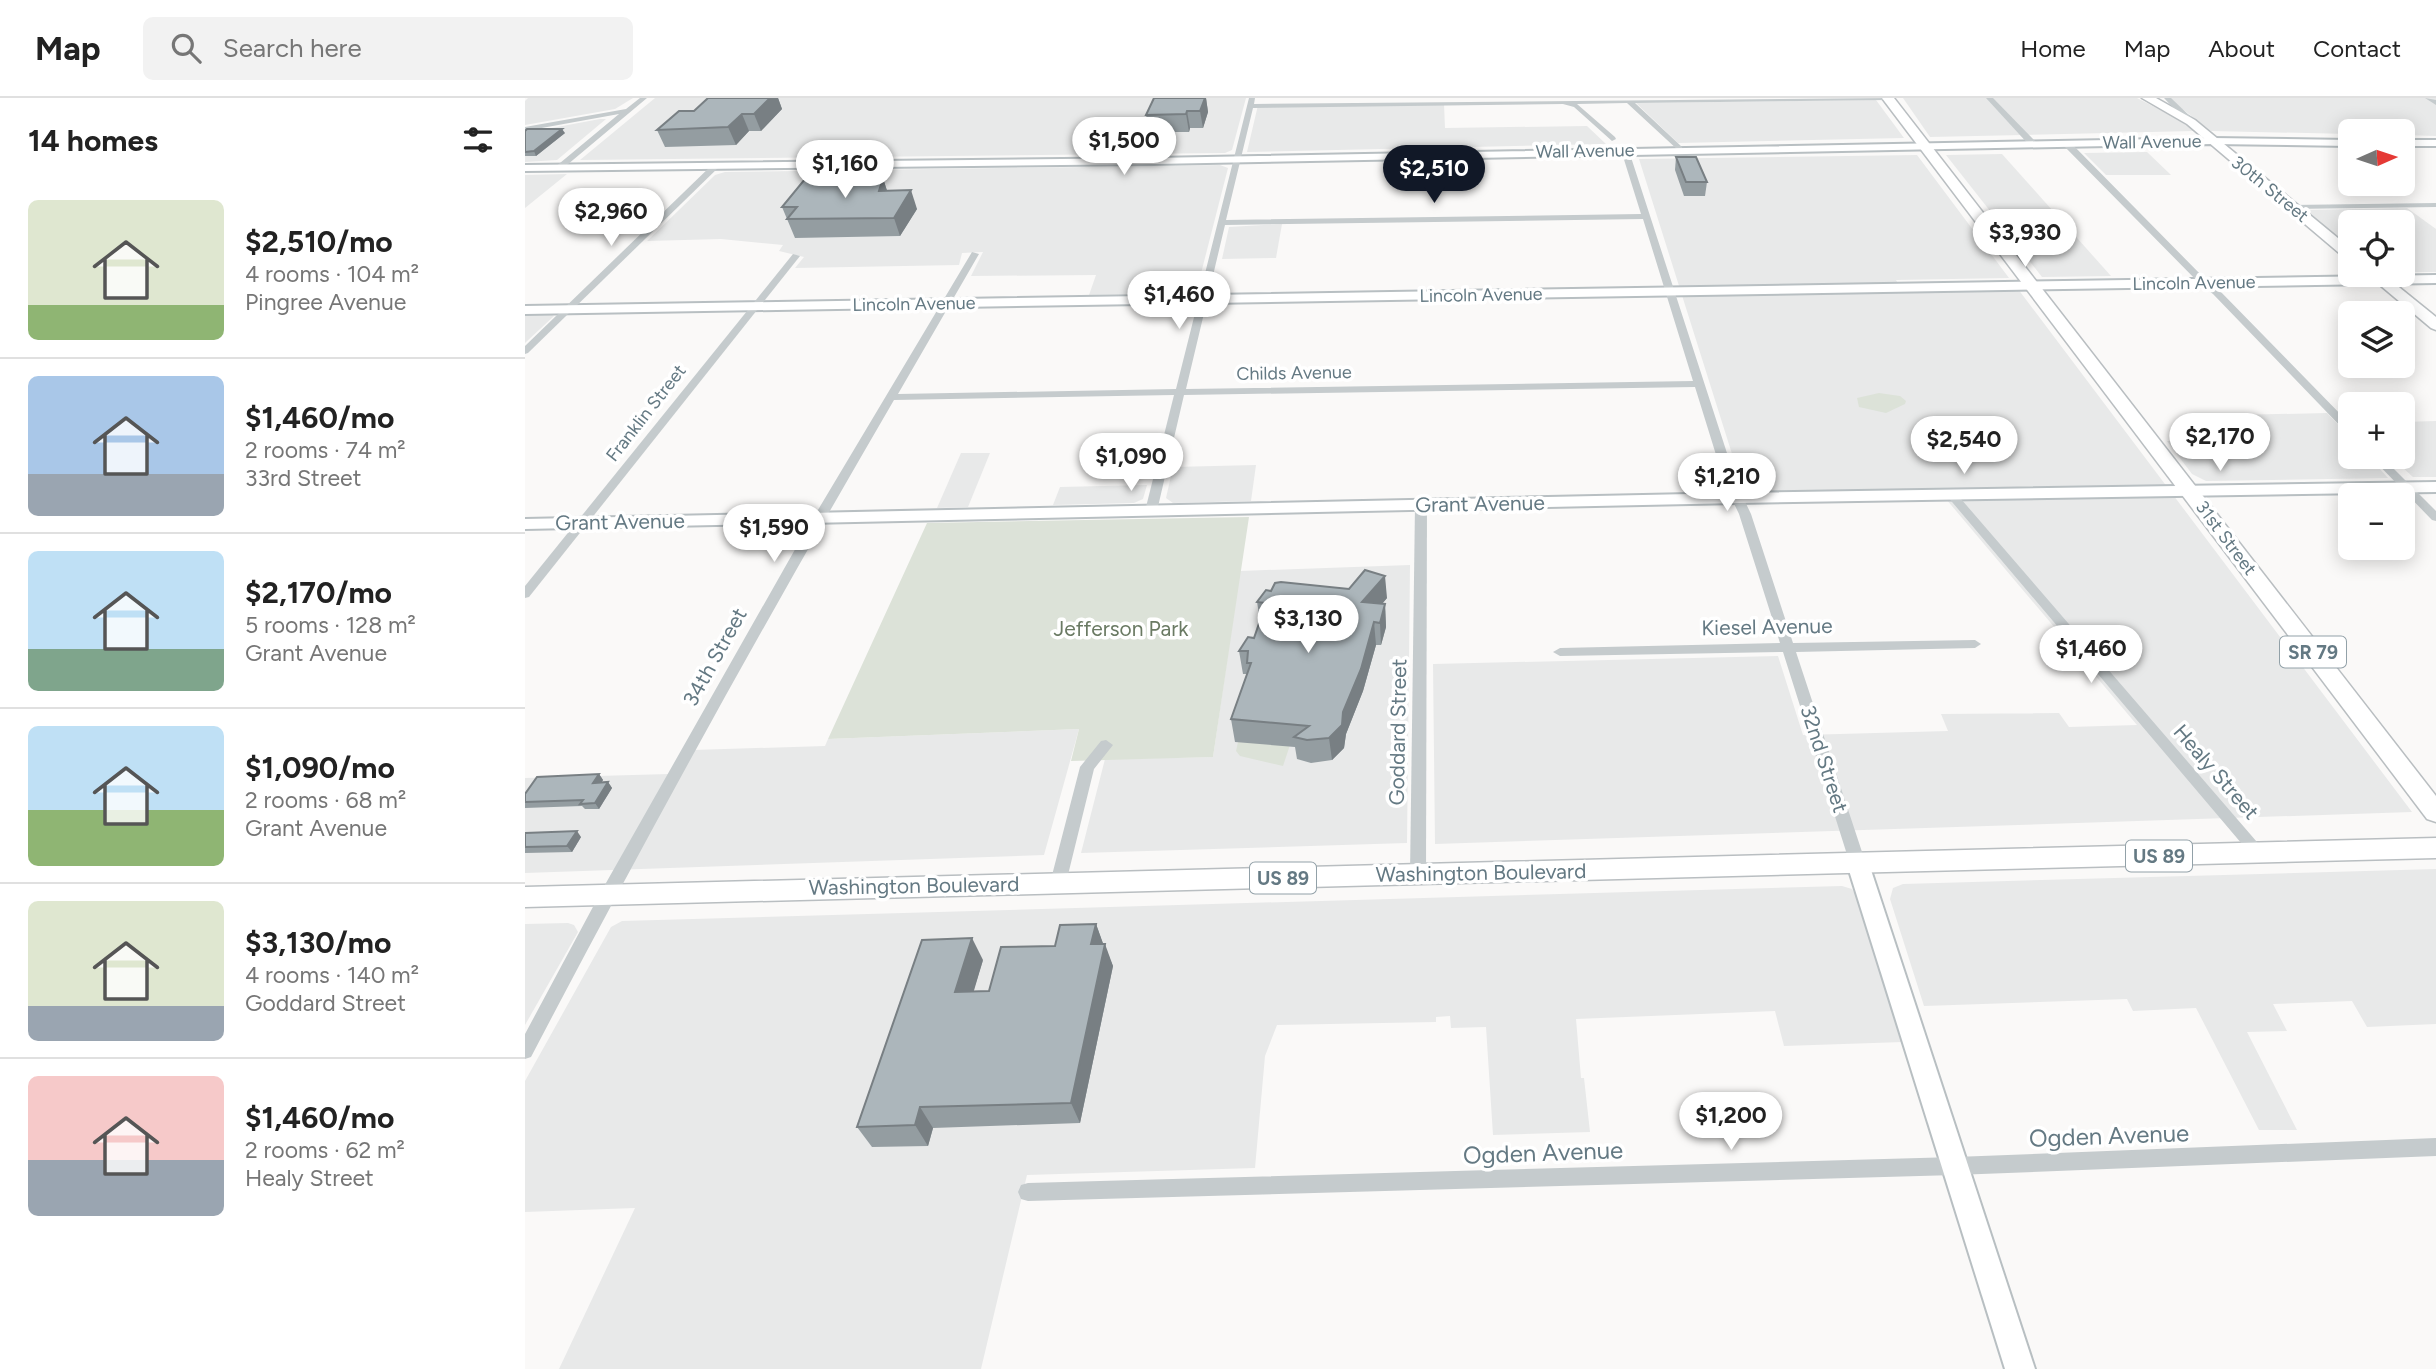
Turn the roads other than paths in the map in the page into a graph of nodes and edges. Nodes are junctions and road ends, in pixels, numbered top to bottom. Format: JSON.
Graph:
{"nodes":[{"id":1,"x":644,"y":98,"type":"edge"},
{"id":2,"x":1844,"y":98,"type":"edge"},
{"id":3,"x":1888,"y":98,"type":"edge"},
{"id":4,"x":1989,"y":98,"type":"edge"},
{"id":5,"x":2148,"y":98,"type":"edge"},
{"id":6,"x":2167,"y":98,"type":"edge"},
{"id":7,"x":2428,"y":98,"type":"edge"},
{"id":8,"x":1629,"y":101,"type":"junction"},
{"id":9,"x":1251,"y":102,"type":"edge"},
{"id":10,"x":1565,"y":102,"type":"junction"},
{"id":11,"x":2436,"y":103,"type":"edge"},
{"id":12,"x":628,"y":111,"type":"junction"},
{"id":13,"x":2191,"y":122,"type":"junction"},
{"id":14,"x":525,"y":129,"type":"edge"},
{"id":15,"x":1612,"y":139,"type":"dead end"},
{"id":16,"x":2212,"y":141,"type":"junction"},
{"id":17,"x":2436,"y":141,"type":"edge"},
{"id":18,"x":2415,"y":142,"type":"edge"},
{"id":19,"x":2338,"y":143,"type":"edge"},
{"id":20,"x":2033,"y":144,"type":"junction"},
{"id":21,"x":2066,"y":144,"type":"junction"},
{"id":22,"x":1927,"y":146,"type":"junction"},
{"id":23,"x":1679,"y":149,"type":"junction"},
{"id":24,"x":1625,"y":150,"type":"junction"},
{"id":25,"x":1237,"y":159,"type":"junction"},
{"id":26,"x":717,"y":165,"type":"junction"},
{"id":27,"x":525,"y":168,"type":"edge"},
{"id":28,"x":558,"y":168,"type":"junction"},
{"id":29,"x":2436,"y":205,"type":"edge"},
{"id":30,"x":2293,"y":207,"type":"junction"},
{"id":31,"x":1646,"y":216,"type":"junction"},
{"id":32,"x":1222,"y":223,"type":"junction"},
{"id":33,"x":2338,"y":244,"type":"edge"},
{"id":34,"x":975,"y":254,"type":"dead end"},
{"id":35,"x":796,"y":256,"type":"dead end"},
{"id":36,"x":2338,"y":278,"type":"edge"},
{"id":37,"x":2415,"y":278,"type":"edge"},
{"id":38,"x":2436,"y":279,"type":"edge"},
{"id":39,"x":2204,"y":283,"type":"junction"},
{"id":40,"x":2033,"y":286,"type":"junction"},
{"id":41,"x":2390,"y":287,"type":"edge"},
{"id":42,"x":1670,"y":292,"type":"junction"},
{"id":43,"x":1203,"y":299,"type":"junction"},
{"id":44,"x":945,"y":303,"type":"junction"},
{"id":45,"x":753,"y":307,"type":"junction"},
{"id":46,"x":568,"y":309,"type":"junction"},
{"id":47,"x":525,"y":310,"type":"edge"},
{"id":48,"x":2436,"y":325,"type":"edge"},
{"id":49,"x":525,"y":351,"type":"edge"},
{"id":50,"x":1699,"y":384,"type":"junction"},
{"id":51,"x":1180,"y":393,"type":"junction"},
{"id":52,"x":891,"y":397,"type":"junction"},
{"id":53,"x":2338,"y":418,"type":"edge"},
{"id":54,"x":2388,"y":469,"type":"edge"},
{"id":55,"x":2401,"y":483,"type":"edge"},
{"id":56,"x":2436,"y":487,"type":"edge"},
{"id":57,"x":2415,"y":488,"type":"edge"},
{"id":58,"x":2338,"y":489,"type":"edge"},
{"id":59,"x":2191,"y":491,"type":"junction"},
{"id":60,"x":1951,"y":494,"type":"junction"},
{"id":61,"x":2415,"y":497,"type":"edge"},
{"id":62,"x":1738,"y":498,"type":"junction"},
{"id":63,"x":1421,"y":505,"type":"junction"},
{"id":64,"x":1151,"y":511,"type":"junction"},
{"id":65,"x":820,"y":518,"type":"junction"},
{"id":66,"x":2436,"y":518,"type":"edge"},
{"id":67,"x":582,"y":523,"type":"junction"},
{"id":68,"x":525,"y":524,"type":"edge"},
{"id":69,"x":525,"y":594,"type":"edge"},
{"id":70,"x":1975,"y":644,"type":"dead end"},
{"id":71,"x":1788,"y":647,"type":"junction"},
{"id":72,"x":1560,"y":652,"type":"dead end"},
{"id":73,"x":1106,"y":745,"type":"dead end"},
{"id":74,"x":2436,"y":813,"type":"edge"},
{"id":75,"x":2436,"y":848,"type":"edge"},
{"id":76,"x":2258,"y":853,"type":"junction"},
{"id":77,"x":1858,"y":864,"type":"junction"},
{"id":78,"x":1418,"y":875,"type":"junction"},
{"id":79,"x":1058,"y":883,"type":"junction"},
{"id":80,"x":608,"y":894,"type":"junction"},
{"id":81,"x":525,"y":897,"type":"edge"},
{"id":82,"x":525,"y":1051,"type":"edge"},
{"id":83,"x":2436,"y":1147,"type":"edge"},
{"id":84,"x":1955,"y":1166,"type":"junction"},
{"id":85,"x":1028,"y":1192,"type":"dead end"},
{"id":86,"x":2020,"y":1369,"type":"edge"}],
"edges":[{"from":1,"to":12,"type":"street"},
{"from":2,"to":3,"type":"street"},
{"from":2,"to":8,"type":"street"},
{"from":3,"to":22,"type":"main road","name":"31st Street","number":"SR 79"},
{"from":4,"to":20,"type":"street"},
{"from":5,"to":13,"type":"main road","name":"30th Street"},
{"from":6,"to":13,"type":"street","name":"30th Street"},
{"from":7,"to":11,"type":"street"},
{"from":8,"to":10,"type":"street"},
{"from":8,"to":23,"type":"street"},
{"from":9,"to":10,"type":"street"},
{"from":9,"to":25,"type":"street"},
{"from":10,"to":15,"type":"street"},
{"from":12,"to":14,"type":"street"},
{"from":12,"to":28,"type":"street"},
{"from":13,"to":16,"type":"main road","name":"30th Street"},
{"from":16,"to":19,"type":"street","name":"Wall Avenue"},
{"from":16,"to":21,"type":"street","name":"Wall Avenue"},
{"from":16,"to":30,"type":"main road","name":"30th Street"},
{"from":17,"to":18,"type":"street"},
{"from":20,"to":21,"type":"street","name":"Wall Avenue"},
{"from":20,"to":22,"type":"street","name":"Wall Avenue"},
{"from":21,"to":39,"type":"street"},
{"from":22,"to":23,"type":"street","name":"Wall Avenue"},
{"from":22,"to":40,"type":"main road","name":"31st Street","number":"SR 79"},
{"from":23,"to":24,"type":"street","name":"Wall Avenue"},
{"from":24,"to":25,"type":"street","name":"Wall Avenue"},
{"from":24,"to":31,"type":"street","name":"32nd Street"},
{"from":25,"to":26,"type":"street","name":"Wall Avenue"},
{"from":25,"to":32,"type":"street"},
{"from":26,"to":28,"type":"street","name":"Wall Avenue"},
{"from":26,"to":46,"type":"street"},
{"from":27,"to":28,"type":"street","name":"Wall Avenue"},
{"from":29,"to":30,"type":"street"},
{"from":30,"to":33,"type":"main road","name":"30th Street"},
{"from":31,"to":32,"type":"street"},
{"from":31,"to":42,"type":"street","name":"32nd Street"},
{"from":32,"to":43,"type":"street"},
{"from":34,"to":44,"type":"street","name":"34th Street"},
{"from":35,"to":45,"type":"street","name":"Franklin Street"},
{"from":36,"to":39,"type":"street","name":"Lincoln Avenue"},
{"from":37,"to":38,"type":"street","name":"Lincoln Avenue"},
{"from":39,"to":40,"type":"street","name":"Lincoln Avenue"},
{"from":39,"to":53,"type":"street"},
{"from":40,"to":42,"type":"street","name":"Lincoln Avenue"},
{"from":40,"to":59,"type":"main road","name":"31st Street","number":"SR 79"},
{"from":41,"to":48,"type":"main road"},
{"from":42,"to":43,"type":"street","name":"Lincoln Avenue"},
{"from":42,"to":50,"type":"street","name":"32nd Street"},
{"from":43,"to":44,"type":"street","name":"Lincoln Avenue"},
{"from":43,"to":51,"type":"street"},
{"from":44,"to":45,"type":"street","name":"Lincoln Avenue"},
{"from":44,"to":52,"type":"street","name":"34th Street"},
{"from":45,"to":46,"type":"street","name":"Lincoln Avenue"},
{"from":45,"to":67,"type":"street","name":"Franklin Street"},
{"from":46,"to":47,"type":"street","name":"Lincoln Avenue"},
{"from":46,"to":49,"type":"street"},
{"from":50,"to":51,"type":"street","name":"Childs Avenue"},
{"from":50,"to":62,"type":"street","name":"32nd Street"},
{"from":51,"to":52,"type":"street","name":"Childs Avenue"},
{"from":51,"to":64,"type":"street"},
{"from":52,"to":65,"type":"street","name":"34th Street"},
{"from":54,"to":55,"type":"street"},
{"from":56,"to":57,"type":"street","name":"Grant Avenue"},
{"from":58,"to":59,"type":"street","name":"Grant Avenue"},
{"from":59,"to":60,"type":"street","name":"Grant Avenue"},
{"from":59,"to":74,"type":"main road","name":"31st Street","number":"SR 79"},
{"from":60,"to":62,"type":"street","name":"Grant Avenue"},
{"from":60,"to":76,"type":"street","name":"Healy Street"},
{"from":61,"to":66,"type":"street"},
{"from":62,"to":63,"type":"street","name":"Grant Avenue"},
{"from":62,"to":71,"type":"street","name":"32nd Street"},
{"from":63,"to":64,"type":"street","name":"Grant Avenue"},
{"from":63,"to":78,"type":"street","name":"Goddard Street"},
{"from":64,"to":65,"type":"street","name":"Grant Avenue"},
{"from":65,"to":67,"type":"street","name":"Grant Avenue"},
{"from":65,"to":80,"type":"street","name":"34th Street"},
{"from":67,"to":68,"type":"street","name":"Grant Avenue"},
{"from":67,"to":69,"type":"street","name":"Franklin Street"},
{"from":70,"to":71,"type":"street","name":"Kiesel Avenue"},
{"from":71,"to":72,"type":"street","name":"Kiesel Avenue"},
{"from":71,"to":77,"type":"street","name":"32nd Street"},
{"from":73,"to":79,"type":"street"},
{"from":75,"to":76,"type":"main road","name":"Washington Boulevard","number":"US 89"},
{"from":76,"to":77,"type":"main road","name":"Washington Boulevard","number":"US 89"},
{"from":77,"to":78,"type":"main road","name":"Washington Boulevard","number":"US 89"},
{"from":77,"to":84,"type":"street","name":"32nd Street"},
{"from":78,"to":79,"type":"main road","name":"Washington Boulevard","number":"US 89"},
{"from":79,"to":80,"type":"main road","name":"Washington Boulevard","number":"US 89"},
{"from":80,"to":81,"type":"main road","name":"Washington Boulevard","number":"US 89"},
{"from":80,"to":82,"type":"street","name":"34th Street"},
{"from":83,"to":84,"type":"street","name":"Ogden Avenue"},
{"from":84,"to":85,"type":"street","name":"Ogden Avenue"},
{"from":84,"to":86,"type":"street","name":"32nd Street"}]}
